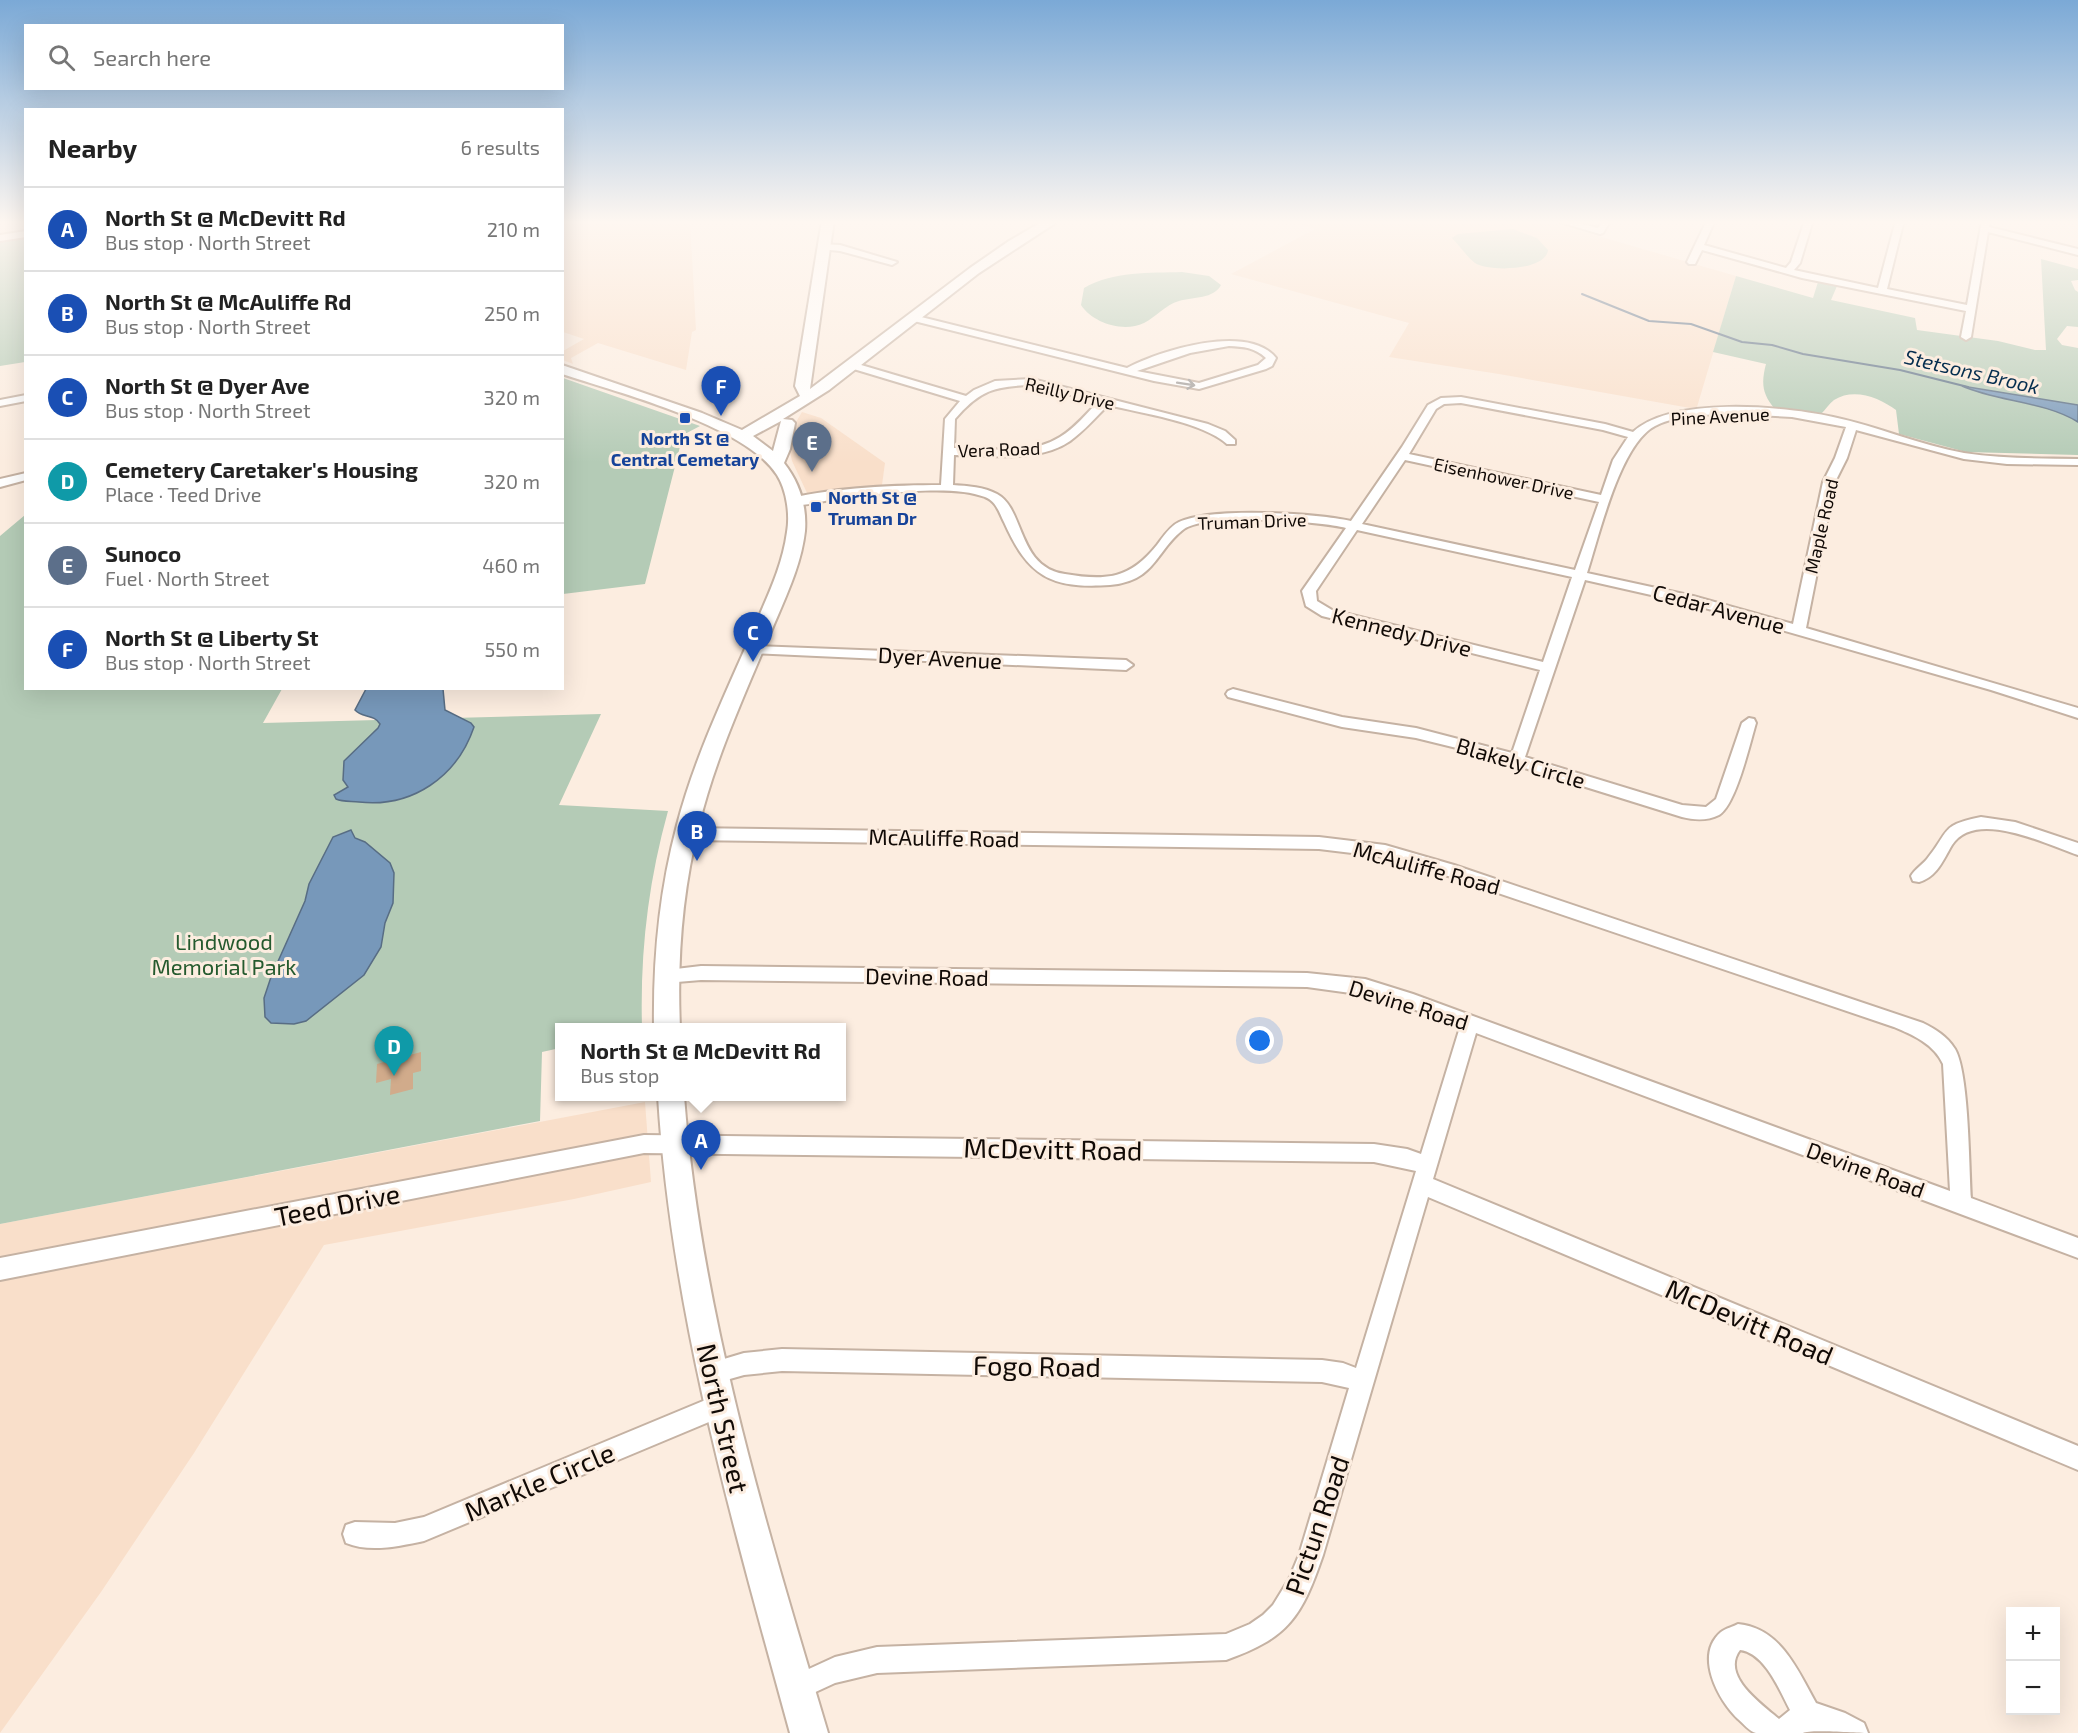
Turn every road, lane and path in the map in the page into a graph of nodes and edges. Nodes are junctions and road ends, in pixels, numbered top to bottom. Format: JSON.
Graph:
{"nodes":[{"id":1,"x":815,"y":301,"type":"edge"},
{"id":2,"x":936,"y":301,"type":"edge"},
{"id":3,"x":1931,"y":301,"type":"edge"},
{"id":4,"x":1972,"y":301,"type":"edge"},
{"id":5,"x":1971,"y":309,"type":"junction"},
{"id":6,"x":913,"y":318,"type":"junction"},
{"id":7,"x":1966,"y":337,"type":"dead end"},
{"id":8,"x":851,"y":364,"type":"junction"},
{"id":9,"x":564,"y":370,"type":"edge"},
{"id":10,"x":1129,"y":371,"type":"junction"},
{"id":11,"x":24,"y":398,"type":"edge"},
{"id":12,"x":803,"y":400,"type":"junction"},
{"id":13,"x":968,"y":400,"type":"junction"},
{"id":14,"x":1105,"y":401,"type":"junction"},
{"id":15,"x":0,"y":403,"type":"edge"},
{"id":16,"x":787,"y":423,"type":"junction"},
{"id":17,"x":1852,"y":425,"type":"junction"},
{"id":18,"x":1636,"y":436,"type":"junction"},
{"id":19,"x":748,"y":438,"type":"junction"},
{"id":20,"x":1231,"y":442,"type":"dead end"},
{"id":21,"x":948,"y":451,"type":"junction"},
{"id":22,"x":1402,"y":456,"type":"junction"},
{"id":23,"x":777,"y":462,"type":"junction"},
{"id":24,"x":2078,"y":462,"type":"edge"},
{"id":25,"x":24,"y":477,"type":"edge"},
{"id":26,"x":0,"y":483,"type":"edge"},
{"id":27,"x":947,"y":489,"type":"junction"},
{"id":28,"x":1606,"y":500,"type":"junction"},
{"id":29,"x":795,"y":501,"type":"junction"},
{"id":30,"x":1354,"y":525,"type":"junction"},
{"id":31,"x":1580,"y":576,"type":"junction"},
{"id":32,"x":1798,"y":629,"type":"junction"},
{"id":33,"x":754,"y":650,"type":"junction"},
{"id":34,"x":1126,"y":665,"type":"dead end"},
{"id":35,"x":1549,"y":668,"type":"junction"},
{"id":36,"x":1233,"y":694,"type":"dead end"},
{"id":37,"x":2078,"y":713,"type":"edge"},
{"id":38,"x":1749,"y":723,"type":"dead end"},
{"id":39,"x":1517,"y":759,"type":"junction"},
{"id":40,"x":685,"y":834,"type":"junction"},
{"id":41,"x":2078,"y":849,"type":"edge"},
{"id":42,"x":1919,"y":876,"type":"dead end"},
{"id":43,"x":664,"y":976,"type":"junction"},
{"id":44,"x":667,"y":1023,"type":"edge"},
{"id":45,"x":1470,"y":1023,"type":"junction"},
{"id":46,"x":671,"y":1101,"type":"edge"},
{"id":47,"x":675,"y":1143,"type":"junction"},
{"id":48,"x":1425,"y":1175,"type":"junction"},
{"id":49,"x":1961,"y":1204,"type":"junction"},
{"id":50,"x":2078,"y":1248,"type":"edge"},
{"id":51,"x":0,"y":1269,"type":"edge"},
{"id":52,"x":712,"y":1373,"type":"junction"},
{"id":53,"x":1362,"y":1382,"type":"junction"},
{"id":54,"x":720,"y":1406,"type":"junction"},
{"id":55,"x":2078,"y":1458,"type":"edge"},
{"id":56,"x":355,"y":1534,"type":"dead end"},
{"id":57,"x":796,"y":1688,"type":"junction"},
{"id":58,"x":1808,"y":1715,"type":"junction"},
{"id":59,"x":809,"y":1733,"type":"edge"},
{"id":60,"x":1776,"y":1733,"type":"edge"},
{"id":61,"x":1785,"y":1733,"type":"edge"},
{"id":62,"x":1854,"y":1733,"type":"edge"}],
"edges":[{"from":1,"to":12,"type":"main road"},
{"from":2,"to":6,"type":"main road"},
{"from":3,"to":5,"type":"street"},
{"from":4,"to":5,"type":"street"},
{"from":5,"to":7,"type":"street"},
{"from":6,"to":8,"type":"main road"},
{"from":6,"to":10,"type":"street"},
{"from":8,"to":12,"type":"main road"},
{"from":8,"to":13,"type":"street"},
{"from":9,"to":19,"type":"main road"},
{"from":10,"to":10,"type":"street","one_way":true},
{"from":11,"to":15,"type":"street"},
{"from":12,"to":16,"type":"main road"},
{"from":12,"to":19,"type":"main road"},
{"from":13,"to":14,"type":"street","name":"Reilly Drive"},
{"from":13,"to":21,"type":"street","name":"Reilly Drive"},
{"from":14,"to":20,"type":"street","name":"Reilly Drive"},
{"from":14,"to":21,"type":"street","name":"Vera Road"},
{"from":16,"to":19,"type":"main road"},
{"from":16,"to":23,"type":"main road"},
{"from":17,"to":18,"type":"street","name":"Pine Avenue"},
{"from":17,"to":24,"type":"street","name":"Pine Avenue"},
{"from":17,"to":32,"type":"street","name":"Maple Road"},
{"from":18,"to":22,"type":"street"},
{"from":18,"to":28,"type":"street","name":"Pine Avenue"},
{"from":19,"to":23,"type":"main road"},
{"from":21,"to":27,"type":"street","name":"Reilly Drive"},
{"from":22,"to":28,"type":"street","name":"Eisenhower Drive"},
{"from":22,"to":30,"type":"street"},
{"from":23,"to":29,"type":"main road"},
{"from":25,"to":26,"type":"street"},
{"from":27,"to":29,"type":"street","name":"Truman Drive"},
{"from":27,"to":30,"type":"street","name":"Truman Drive"},
{"from":28,"to":31,"type":"street","name":"Pine Avenue"},
{"from":29,"to":33,"type":"main road"},
{"from":30,"to":31,"type":"street","name":"Cedar Avenue"},
{"from":30,"to":35,"type":"street","name":"Kennedy Drive"},
{"from":31,"to":32,"type":"street","name":"Cedar Avenue"},
{"from":31,"to":35,"type":"street","name":"Pine Avenue"},
{"from":32,"to":37,"type":"street","name":"Cedar Avenue"},
{"from":33,"to":34,"type":"street","name":"Dyer Avenue"},
{"from":33,"to":40,"type":"main road"},
{"from":35,"to":39,"type":"street","name":"Pine Avenue"},
{"from":36,"to":39,"type":"street","name":"Blakely Circle"},
{"from":38,"to":39,"type":"street","name":"Blakely Circle"},
{"from":40,"to":43,"type":"main road"},
{"from":40,"to":49,"type":"street","name":"McAuliffe Road"},
{"from":41,"to":42,"type":"street"},
{"from":43,"to":44,"type":"main road"},
{"from":43,"to":45,"type":"street","name":"Devine Road"},
{"from":45,"to":48,"type":"street","name":"Pictun Road"},
{"from":45,"to":49,"type":"street","name":"Devine Road"},
{"from":46,"to":47,"type":"main road","name":"North Street"},
{"from":47,"to":48,"type":"street","name":"McDevitt Road"},
{"from":47,"to":51,"type":"street","name":"Teed Drive"},
{"from":47,"to":52,"type":"main road","name":"North Street"},
{"from":48,"to":53,"type":"street","name":"Pictun Road"},
{"from":48,"to":55,"type":"street","name":"McDevitt Road"},
{"from":49,"to":50,"type":"street","name":"Devine Road"},
{"from":52,"to":53,"type":"street","name":"Fogo Road"},
{"from":52,"to":54,"type":"main road","name":"North Street"},
{"from":53,"to":57,"type":"street","name":"Pictun Road"},
{"from":54,"to":56,"type":"street","name":"Markle Circle"},
{"from":54,"to":57,"type":"main road","name":"North Street"},
{"from":57,"to":59,"type":"main road","name":"North Street"},
{"from":58,"to":60,"type":"street"},
{"from":58,"to":61,"type":"street"},
{"from":58,"to":62,"type":"street"}]}
